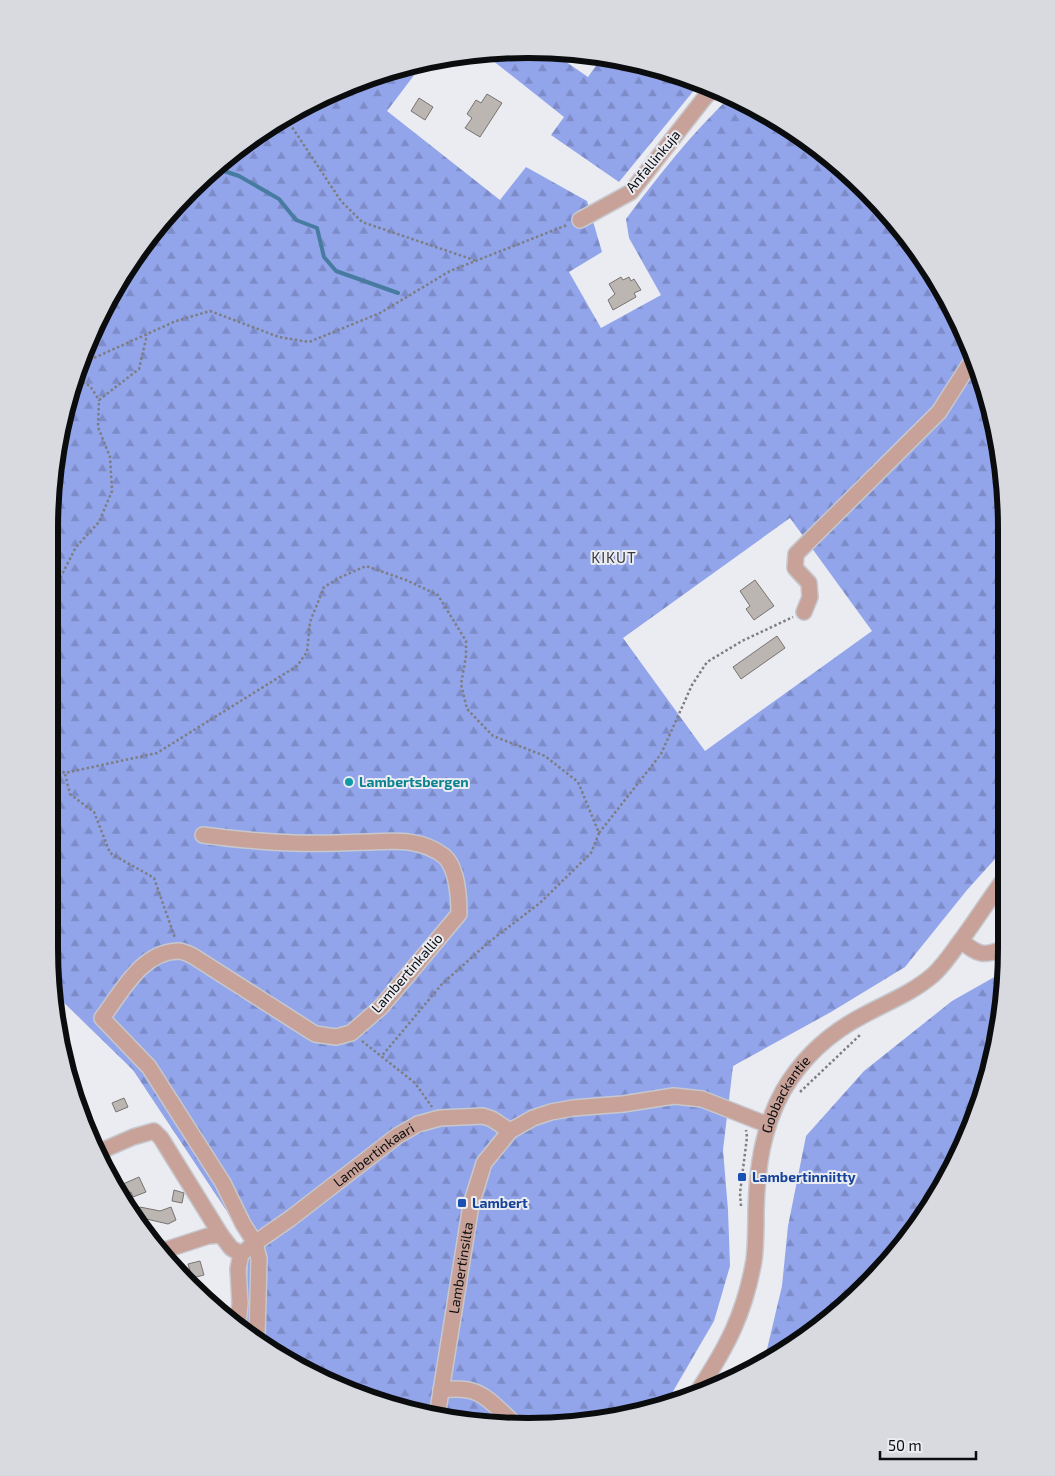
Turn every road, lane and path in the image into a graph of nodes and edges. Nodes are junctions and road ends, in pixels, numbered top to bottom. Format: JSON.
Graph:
{"nodes":[{"id":1,"x":709,"y":94,"type":"edge"},
{"id":2,"x":289,"y":123,"type":"edge"},
{"id":3,"x":580,"y":220,"type":"joint"},
{"id":4,"x":478,"y":261,"type":"junction"},
{"id":5,"x":147,"y":334,"type":"junction"},
{"id":6,"x":88,"y":361,"type":"edge"},
{"id":7,"x":969,"y":365,"type":"edge"},
{"id":8,"x":81,"y":381,"type":"edge"},
{"id":9,"x":99,"y":400,"type":"junction"},
{"id":10,"x":58,"y":582,"type":"edge"},
{"id":11,"x":804,"y":612,"type":"joint"},
{"id":12,"x":58,"y":770,"type":"edge"},
{"id":13,"x":65,"y":773,"type":"junction"},
{"id":14,"x":599,"y":833,"type":"junction"},
{"id":15,"x":203,"y":835,"type":"dead end"},
{"id":16,"x":998,"y":888,"type":"edge"},
{"id":17,"x":961,"y":941,"type":"junction"},
{"id":18,"x":998,"y":950,"type":"edge"},
{"id":19,"x":180,"y":951,"type":"junction"},
{"id":20,"x":865,"y":1030,"type":"dead end"},
{"id":21,"x":351,"y":1033,"type":"junction"},
{"id":22,"x":381,"y":1057,"type":"junction"},
{"id":23,"x":797,"y":1096,"type":"dead end"},
{"id":24,"x":440,"y":1118,"type":"junction"},
{"id":25,"x":768,"y":1125,"type":"junction"},
{"id":26,"x":745,"y":1127,"type":"dead end"},
{"id":27,"x":510,"y":1131,"type":"junction"},
{"id":28,"x":103,"y":1150,"type":"edge"},
{"id":29,"x":742,"y":1208,"type":"dead end"},
{"id":30,"x":221,"y":1235,"type":"junction"},
{"id":31,"x":255,"y":1245,"type":"junction"},
{"id":32,"x":167,"y":1249,"type":"edge"},
{"id":33,"x":241,"y":1254,"type":"junction"},
{"id":34,"x":239,"y":1319,"type":"edge"},
{"id":35,"x":257,"y":1333,"type":"edge"},
{"id":36,"x":701,"y":1385,"type":"edge"},
{"id":37,"x":441,"y":1390,"type":"junction"},
{"id":38,"x":438,"y":1409,"type":"edge"},
{"id":39,"x":508,"y":1417,"type":"edge"}],
"edges":[{"from":1,"to":3,"type":"street","name":"Anfallinkuja"},
{"from":2,"to":4,"type":"path"},
{"from":3,"to":4,"type":"path"},
{"from":4,"to":5,"type":"path"},
{"from":5,"to":6,"type":"path"},
{"from":5,"to":9,"type":"path"},
{"from":7,"to":11,"type":"street"},
{"from":8,"to":9,"type":"path"},
{"from":9,"to":10,"type":"path"},
{"from":11,"to":14,"type":"path"},
{"from":12,"to":13,"type":"path"},
{"from":13,"to":14,"type":"path"},
{"from":13,"to":19,"type":"path"},
{"from":14,"to":22,"type":"path"},
{"from":15,"to":21,"type":"street","name":"Lambertinkallio"},
{"from":16,"to":17,"type":"street","name":"Gobbackantie"},
{"from":17,"to":18,"type":"street"},
{"from":17,"to":25,"type":"street","name":"Gobbackantie"},
{"from":19,"to":21,"type":"street"},
{"from":19,"to":31,"type":"street"},
{"from":20,"to":23,"type":"path"},
{"from":21,"to":22,"type":"path"},
{"from":22,"to":24,"type":"path"},
{"from":24,"to":27,"type":"street","name":"Lambertinkaari"},
{"from":24,"to":31,"type":"street","name":"Lambertinkaari"},
{"from":25,"to":27,"type":"street"},
{"from":25,"to":36,"type":"street","name":"Gobbackantie"},
{"from":26,"to":29,"type":"path"},
{"from":27,"to":37,"type":"street","name":"Lambertinsilta"},
{"from":28,"to":30,"type":"street"},
{"from":30,"to":32,"type":"street"},
{"from":30,"to":33,"type":"street"},
{"from":31,"to":33,"type":"street","name":"Lambertinkaari"},
{"from":31,"to":35,"type":"street"},
{"from":33,"to":34,"type":"street"},
{"from":37,"to":38,"type":"street","name":"Lambertinsilta"},
{"from":37,"to":39,"type":"street"}]}
